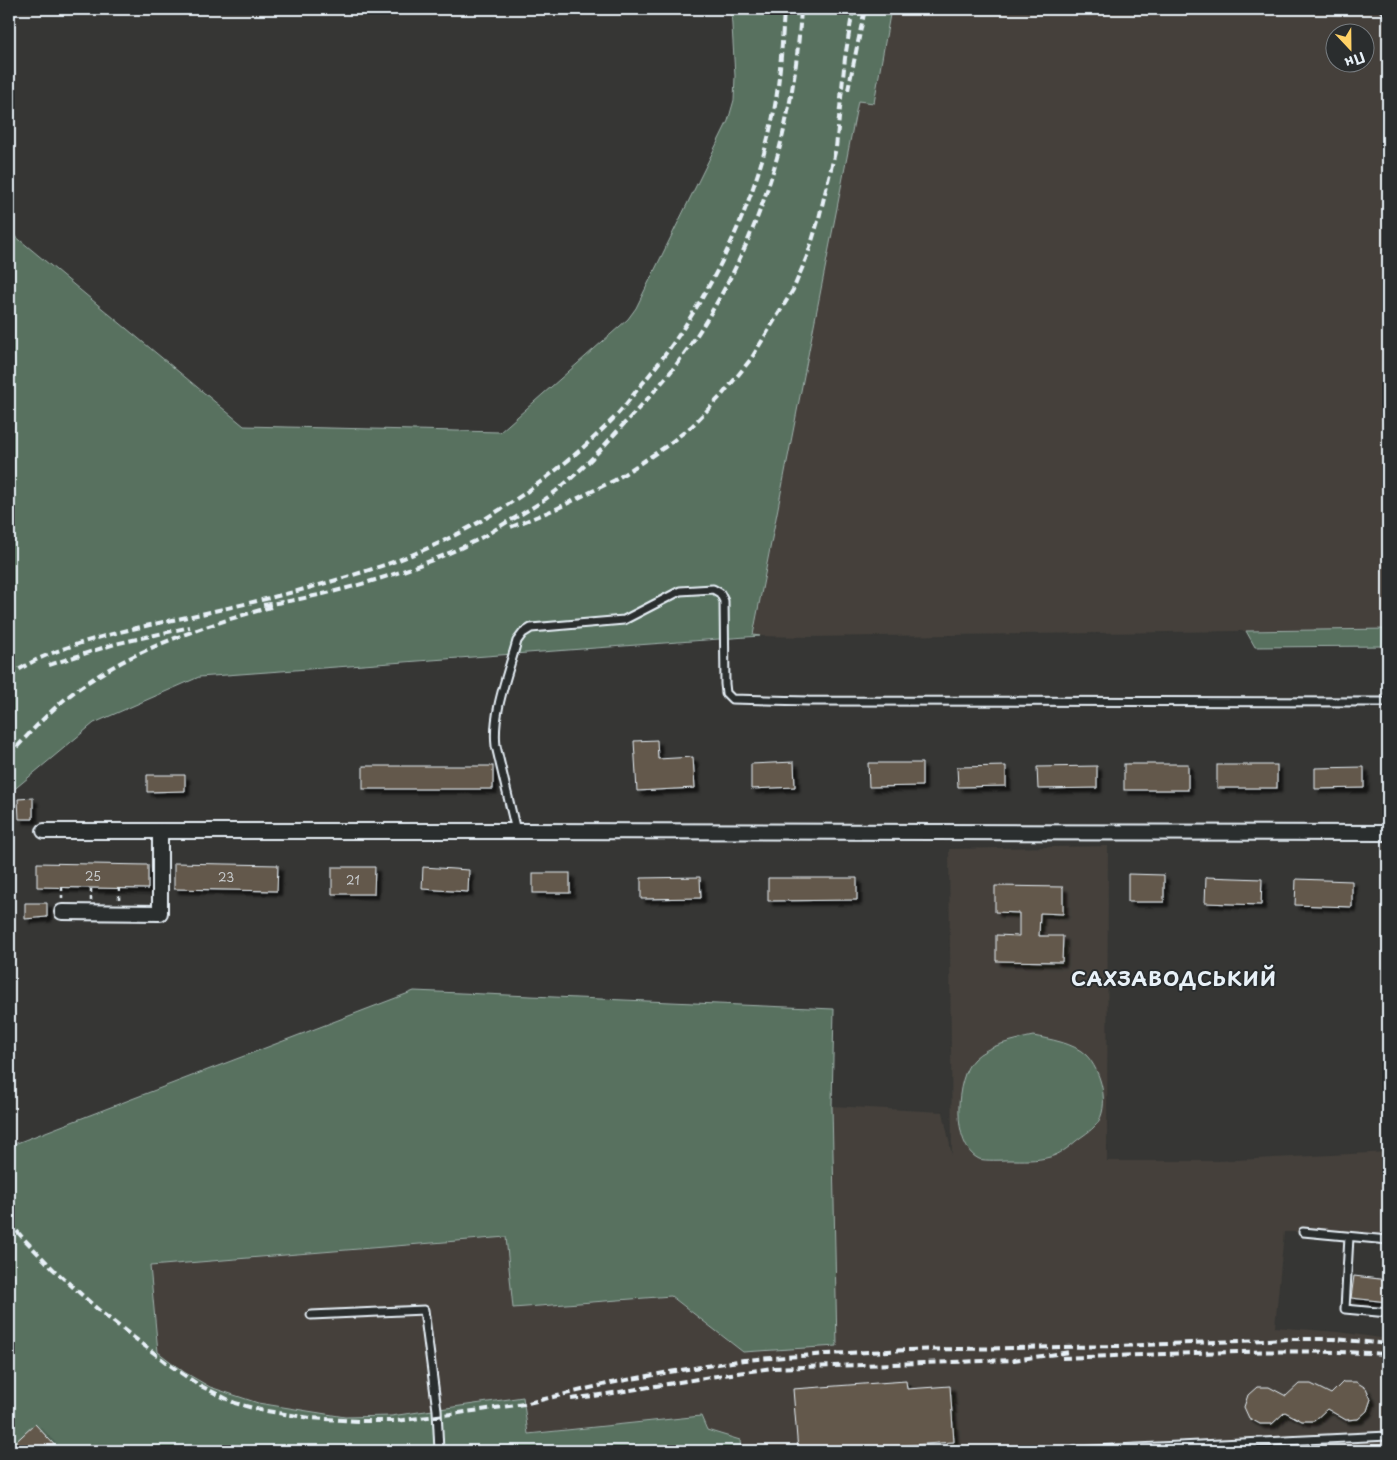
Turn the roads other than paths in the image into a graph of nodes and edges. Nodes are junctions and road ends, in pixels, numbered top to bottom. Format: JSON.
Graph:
{"nodes":[{"id":1,"x":1385,"y":9,"type":"edge"},
{"id":2,"x":1388,"y":13,"type":"edge"},
{"id":3,"x":1388,"y":702,"type":"edge"},
{"id":4,"x":44,"y":831,"type":"dead end"},
{"id":5,"x":160,"y":831,"type":"junction"},
{"id":6,"x":516,"y":831,"type":"junction"},
{"id":7,"x":1388,"y":833,"type":"edge"},
{"id":8,"x":62,"y":912,"type":"dead end"},
{"id":9,"x":1303,"y":1232,"type":"dead end"},
{"id":10,"x":1349,"y":1236,"type":"junction"},
{"id":11,"x":1388,"y":1240,"type":"edge"},
{"id":12,"x":1388,"y":1313,"type":"edge"},
{"id":13,"x":311,"y":1315,"type":"dead end"},
{"id":14,"x":1388,"y":1436,"type":"edge"},
{"id":15,"x":440,"y":1451,"type":"edge"},
{"id":16,"x":1074,"y":1451,"type":"edge"}],
"edges":[{"from":1,"to":2,"type":"lane"},
{"from":3,"to":6,"type":"lane"},
{"from":4,"to":5,"type":"street"},
{"from":5,"to":6,"type":"street"},
{"from":5,"to":8,"type":"street"},
{"from":6,"to":7,"type":"street"},
{"from":9,"to":10,"type":"lane"},
{"from":10,"to":11,"type":"lane"},
{"from":10,"to":12,"type":"lane"},
{"from":13,"to":15,"type":"lane"},
{"from":14,"to":16,"type":"lane"}]}
